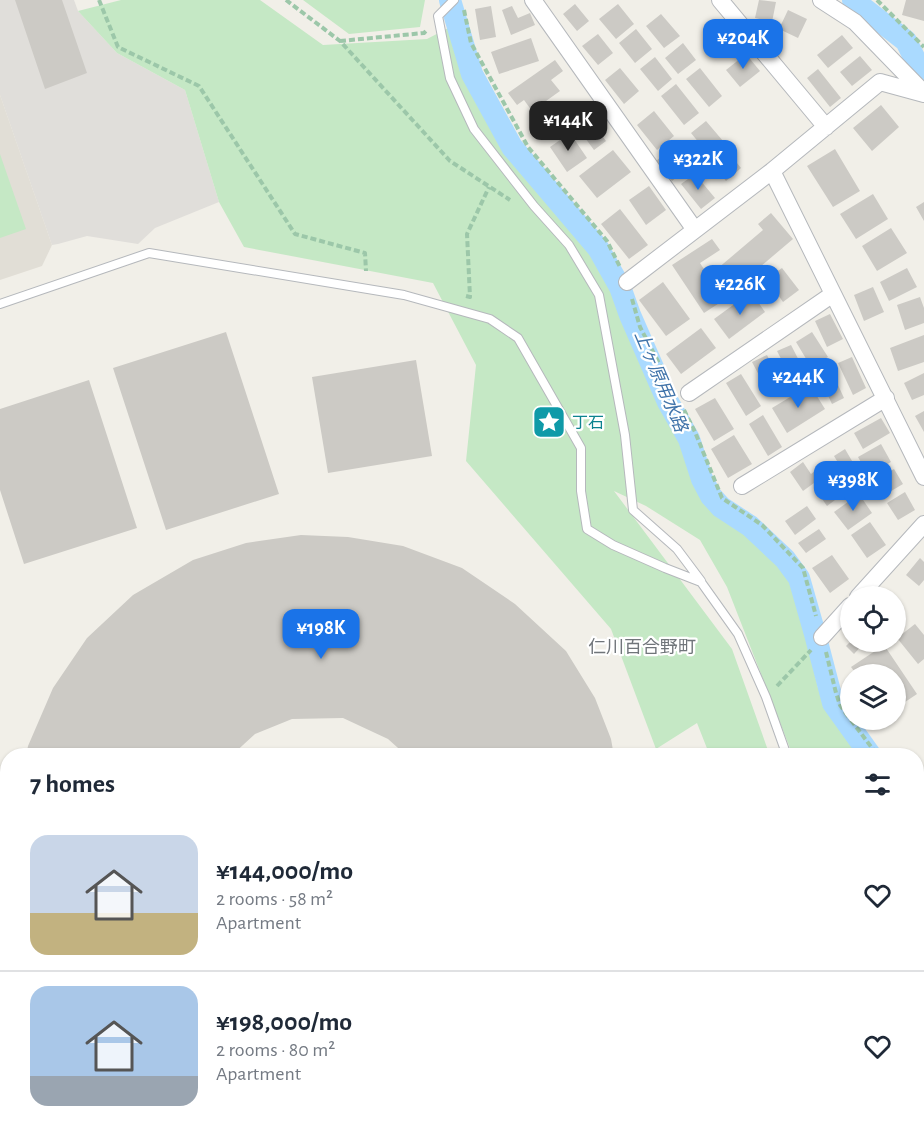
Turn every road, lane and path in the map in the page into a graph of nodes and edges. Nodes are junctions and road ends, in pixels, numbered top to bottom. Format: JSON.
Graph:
{"nodes":[{"id":1,"x":99,"y":0,"type":"edge"},
{"id":2,"x":286,"y":0,"type":"edge"},
{"id":3,"x":454,"y":0,"type":"edge"},
{"id":4,"x":462,"y":0,"type":"edge"},
{"id":5,"x":533,"y":0,"type":"edge"},
{"id":6,"x":720,"y":0,"type":"edge"},
{"id":7,"x":821,"y":0,"type":"edge"},
{"id":8,"x":877,"y":0,"type":"edge"},
{"id":9,"x":424,"y":33,"type":"dead end"},
{"id":10,"x":340,"y":41,"type":"junction"},
{"id":11,"x":924,"y":47,"type":"edge"},
{"id":12,"x":924,"y":94,"type":"edge"},
{"id":13,"x":826,"y":127,"type":"junction"},
{"id":14,"x":772,"y":171,"type":"junction"},
{"id":15,"x":489,"y":187,"type":"junction"},
{"id":16,"x":534,"y":206,"type":"junction"},
{"id":17,"x":695,"y":230,"type":"junction"},
{"id":18,"x":366,"y":271,"type":"dead end"},
{"id":19,"x":627,"y":282,"type":"junction"},
{"id":20,"x":833,"y":294,"type":"junction"},
{"id":21,"x":460,"y":295,"type":"dead end"},
{"id":22,"x":0,"y":304,"type":"edge"},
{"id":23,"x":680,"y":394,"type":"junction"},
{"id":24,"x":886,"y":399,"type":"junction"},
{"id":25,"x":924,"y":477,"type":"edge"},
{"id":26,"x":742,"y":486,"type":"dead end"},
{"id":27,"x":924,"y":524,"type":"edge"},
{"id":28,"x":701,"y":582,"type":"junction"},
{"id":29,"x":868,"y":586,"type":"edge"},
{"id":30,"x":840,"y":617,"type":"edge"},
{"id":31,"x":822,"y":637,"type":"junction"},
{"id":32,"x":766,"y":697,"type":"junction"},
{"id":33,"x":840,"y":705,"type":"edge"},
{"id":34,"x":858,"y":730,"type":"edge"},
{"id":35,"x":784,"y":748,"type":"edge"},
{"id":36,"x":872,"y":748,"type":"edge"}],
"edges":[{"from":1,"to":18,"type":"path"},
{"from":2,"to":10,"type":"path"},
{"from":3,"to":16,"type":"lane"},
{"from":4,"to":19,"type":"path"},
{"from":5,"to":17,"type":"street"},
{"from":6,"to":13,"type":"street"},
{"from":7,"to":12,"type":"street"},
{"from":8,"to":11,"type":"path"},
{"from":9,"to":10,"type":"path"},
{"from":10,"to":15,"type":"path"},
{"from":12,"to":13,"type":"street"},
{"from":13,"to":14,"type":"street"},
{"from":14,"to":17,"type":"street"},
{"from":14,"to":20,"type":"street"},
{"from":15,"to":16,"type":"path"},
{"from":15,"to":21,"type":"path"},
{"from":16,"to":28,"type":"lane"},
{"from":17,"to":19,"type":"street"},
{"from":19,"to":23,"type":"path"},
{"from":20,"to":23,"type":"street"},
{"from":20,"to":24,"type":"street"},
{"from":22,"to":28,"type":"lane"},
{"from":23,"to":31,"type":"path"},
{"from":24,"to":25,"type":"street"},
{"from":24,"to":26,"type":"street"},
{"from":27,"to":29,"type":"street"},
{"from":28,"to":32,"type":"lane"},
{"from":30,"to":31,"type":"street"},
{"from":31,"to":32,"type":"path"},
{"from":31,"to":33,"type":"path"},
{"from":32,"to":35,"type":"lane"},
{"from":34,"to":36,"type":"path"}]}
